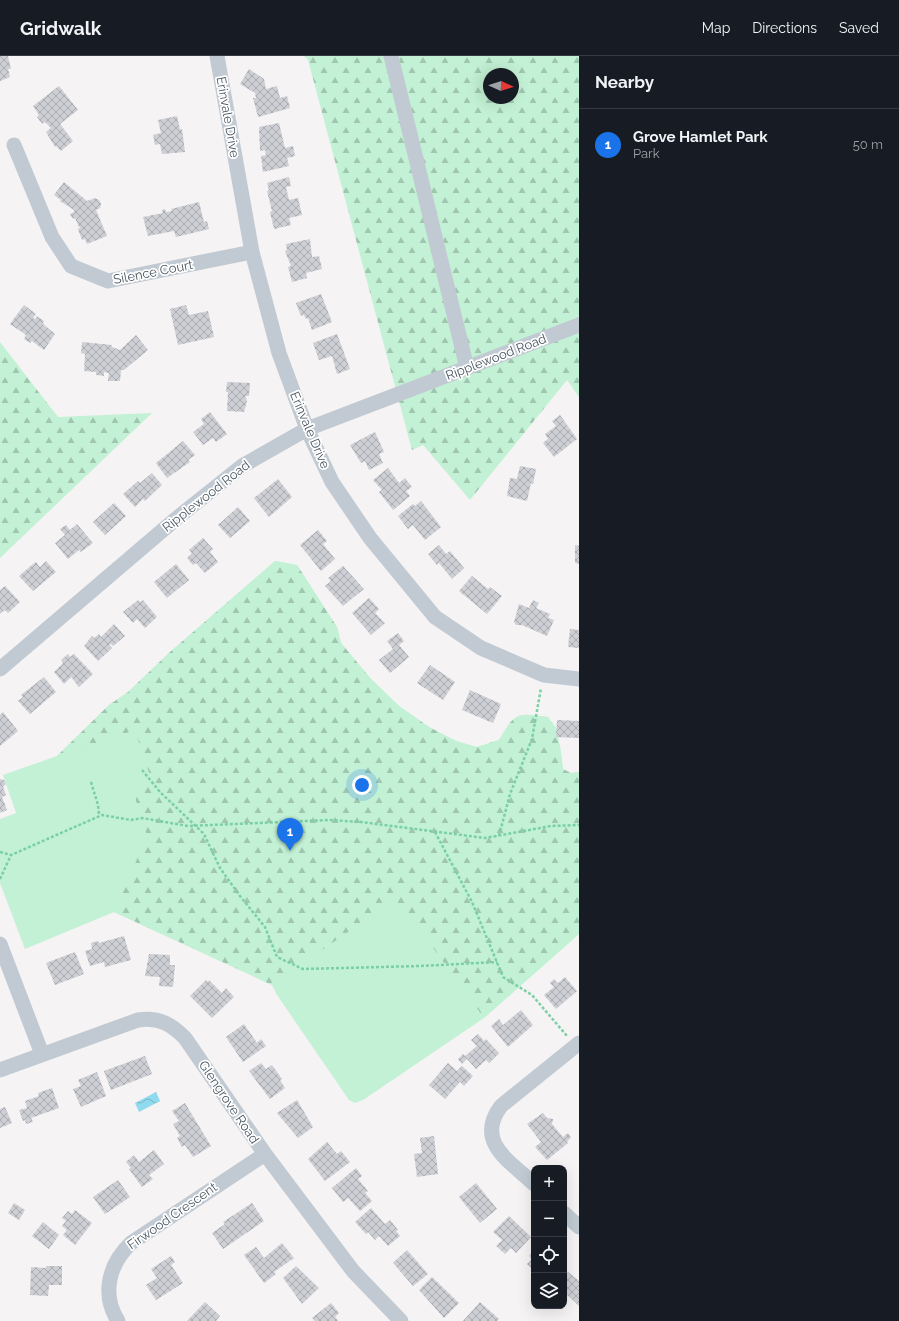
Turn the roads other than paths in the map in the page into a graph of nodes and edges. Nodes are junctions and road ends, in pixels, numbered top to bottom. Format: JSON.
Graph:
{"nodes":[{"id":1,"x":217,"y":56,"type":"edge"},
{"id":2,"x":391,"y":56,"type":"edge"},
{"id":3,"x":14,"y":146,"type":"dead end"},
{"id":4,"x":252,"y":252,"type":"junction"},
{"id":5,"x":579,"y":325,"type":"edge"},
{"id":6,"x":467,"y":368,"type":"junction"},
{"id":7,"x":307,"y":429,"type":"junction"},
{"id":8,"x":0,"y":669,"type":"edge"},
{"id":9,"x":579,"y":679,"type":"edge"},
{"id":10,"x":0,"y":944,"type":"edge"},
{"id":11,"x":577,"y":1044,"type":"edge"},
{"id":12,"x":42,"y":1054,"type":"junction"},
{"id":13,"x":0,"y":1070,"type":"edge"},
{"id":14,"x":265,"y":1154,"type":"junction"},
{"id":15,"x":531,"y":1181,"type":"edge"},
{"id":16,"x":567,"y":1216,"type":"edge"},
{"id":17,"x":579,"y":1227,"type":"edge"},
{"id":18,"x":118,"y":1321,"type":"edge"},
{"id":19,"x":401,"y":1321,"type":"edge"}],
"edges":[{"from":1,"to":4,"type":"street","name":"Erinvale Drive"},
{"from":2,"to":6,"type":"street"},
{"from":3,"to":4,"type":"street","name":"Silence Court"},
{"from":4,"to":7,"type":"street","name":"Erinvale Drive"},
{"from":5,"to":6,"type":"street","name":"Ripplewood Road"},
{"from":6,"to":7,"type":"street","name":"Ripplewood Road"},
{"from":7,"to":8,"type":"street","name":"Ripplewood Road"},
{"from":7,"to":9,"type":"street","name":"Erinvale Drive"},
{"from":10,"to":12,"type":"street"},
{"from":11,"to":15,"type":"street"},
{"from":12,"to":13,"type":"street","name":"Glengrove Road"},
{"from":12,"to":14,"type":"street","name":"Glengrove Road"},
{"from":14,"to":18,"type":"street","name":"Firwood Crescent"},
{"from":14,"to":19,"type":"street","name":"Glengrove Road"},
{"from":16,"to":17,"type":"street"}]}
